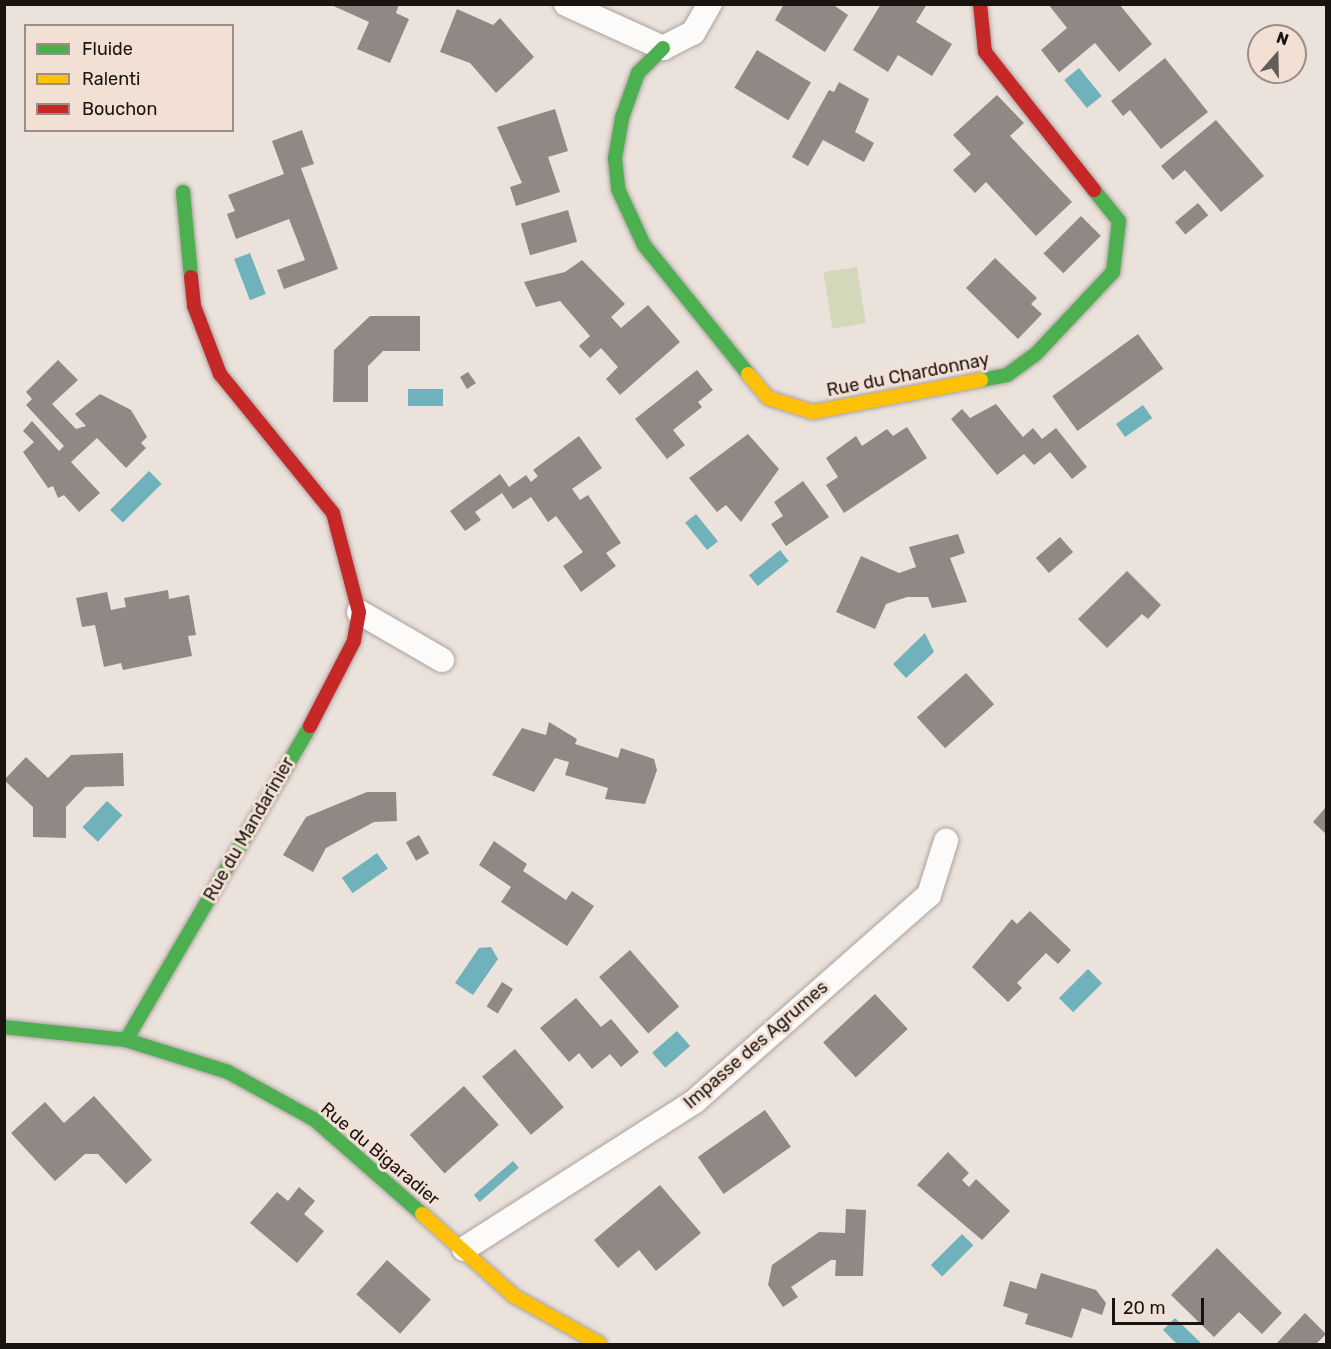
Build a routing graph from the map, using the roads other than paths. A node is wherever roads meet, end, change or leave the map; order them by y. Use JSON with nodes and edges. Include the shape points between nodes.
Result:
{"nodes":[{"id":1,"x":566,"y":4,"type":"edge"},
{"id":2,"x":710,"y":4,"type":"edge"},
{"id":3,"x":980,"y":4,"type":"edge"},
{"id":4,"x":663,"y":48,"type":"junction"},
{"id":5,"x":183,"y":192,"type":"dead end"},
{"id":6,"x":359,"y":612,"type":"junction"},
{"id":7,"x":442,"y":660,"type":"dead end"},
{"id":8,"x":946,"y":841,"type":"dead end"},
{"id":9,"x":4,"y":1027,"type":"edge"},
{"id":10,"x":126,"y":1040,"type":"junction"},
{"id":11,"x":464,"y":1249,"type":"junction"},
{"id":12,"x":600,"y":1344,"type":"edge"}],
"edges":[{"from":1,"to":4,"type":"street"},
{"from":2,"to":4,"type":"street","via":[[693,33]]},
{"from":3,"to":4,"type":"street","name":"Rue du Chardonnay","via":[[985,52],[1119,221],[1119,254],[1113,272],[1035,355],[1007,375],[813,412],[790,409],[768,398],[644,245],[630,219],[618,189],[615,158],[622,118],[638,73]]},
{"from":5,"to":6,"type":"street","name":"Rue du Mandarinier","via":[[194,306],[220,374],[333,513]]},
{"from":6,"to":7,"type":"street"},
{"from":6,"to":10,"type":"street","name":"Rue du Mandarinier","via":[[354,641],[331,690]]},
{"from":8,"to":11,"type":"street","name":"Impasse des Agrumes","via":[[928,895],[695,1101]]},
{"from":9,"to":10,"type":"street","name":"Rue du Bigaradier"},
{"from":10,"to":11,"type":"street","name":"Rue du Bigaradier","via":[[228,1072],[315,1120]]},
{"from":11,"to":12,"type":"street","name":"Rue du Bigaradier","via":[[514,1296]]}]}
